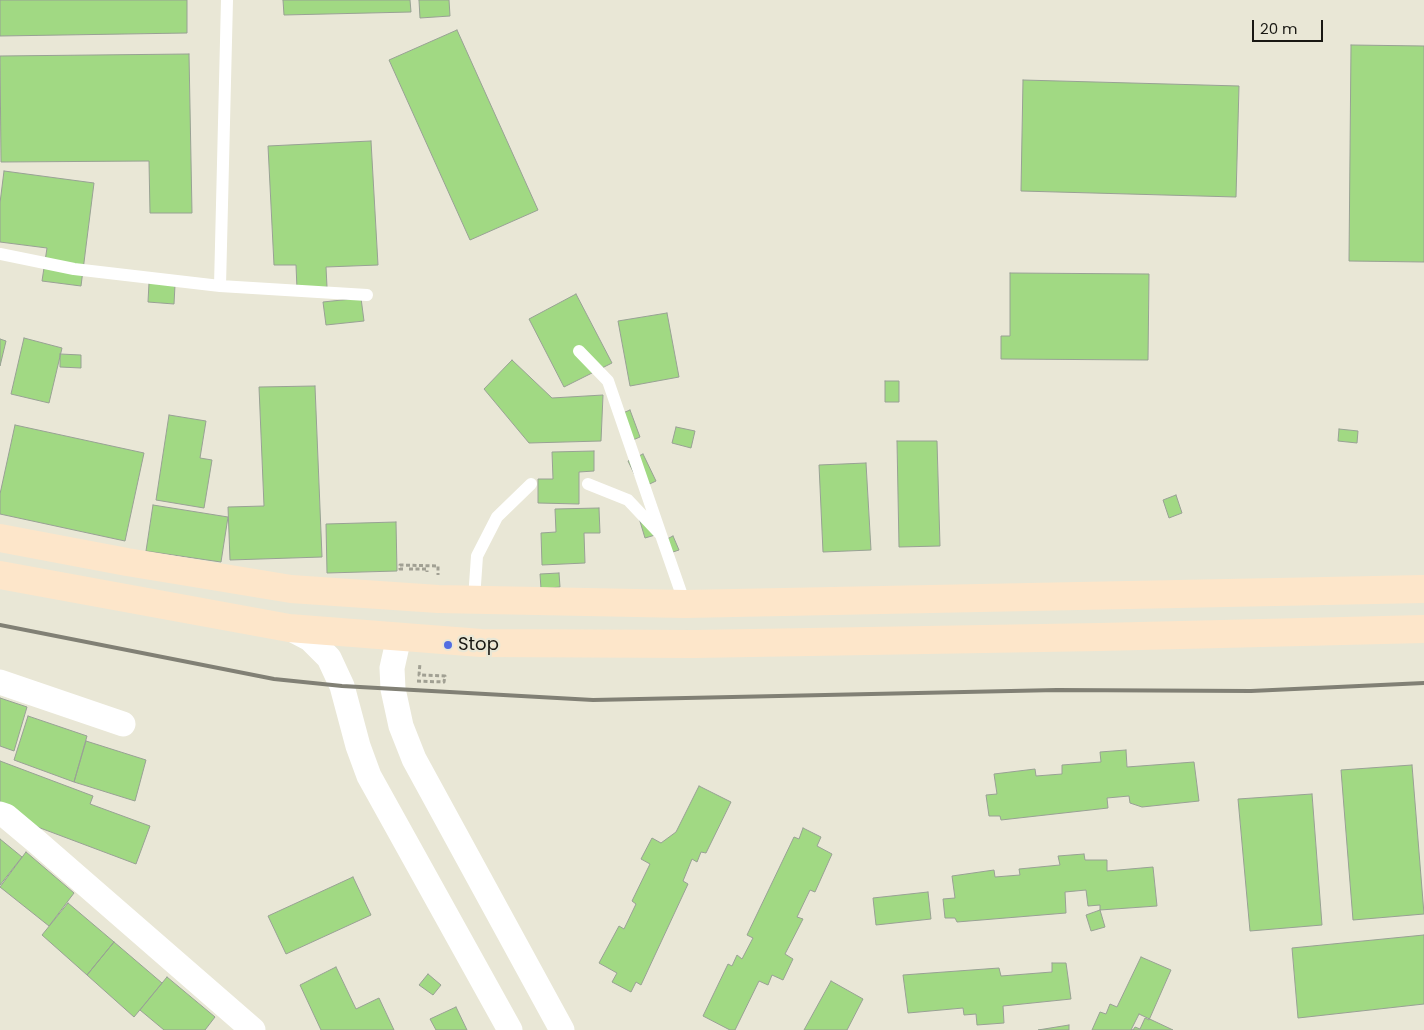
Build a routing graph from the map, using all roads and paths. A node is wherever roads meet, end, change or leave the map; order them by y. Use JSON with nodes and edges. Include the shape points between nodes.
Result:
{"nodes":[{"id":1,"x":227,"y":0,"type":"edge"},
{"id":2,"x":0,"y":254,"type":"edge"},
{"id":3,"x":220,"y":286,"type":"junction"},
{"id":4,"x":367,"y":295,"type":"dead end"},
{"id":5,"x":579,"y":351,"type":"dead end"},
{"id":6,"x":531,"y":484,"type":"dead end"},
{"id":7,"x":588,"y":484,"type":"dead end"},
{"id":8,"x":661,"y":535,"type":"junction"},
{"id":9,"x":0,"y":538,"type":"edge"},
{"id":10,"x":438,"y":566,"type":"dead end"},
{"id":11,"x":427,"y":569,"type":"dead end"},
{"id":12,"x":0,"y":575,"type":"edge"},
{"id":13,"x":1424,"y":589,"type":"edge"},
{"id":14,"x":474,"y":599,"type":"junction"},
{"id":15,"x":685,"y":604,"type":"junction"},
{"id":16,"x":289,"y":628,"type":"junction"},
{"id":17,"x":1424,"y":629,"type":"edge"},
{"id":18,"x":399,"y":637,"type":"junction"},
{"id":19,"x":419,"y":675,"type":"dead end"},
{"id":20,"x":413,"y":681,"type":"dead end"},
{"id":21,"x":0,"y":682,"type":"edge"},
{"id":22,"x":123,"y":724,"type":"dead end"},
{"id":23,"x":0,"y":814,"type":"edge"},
{"id":24,"x":253,"y":1030,"type":"edge"},
{"id":25,"x":510,"y":1030,"type":"edge"},
{"id":26,"x":562,"y":1030,"type":"edge"}],
"edges":[{"from":1,"to":3,"type":"lane"},
{"from":2,"to":3,"type":"lane","via":[[74,269]]},
{"from":3,"to":4,"type":"lane"},
{"from":5,"to":8,"type":"lane","via":[[608,381]]},
{"from":6,"to":14,"type":"lane","via":[[497,517],[477,556]]},
{"from":7,"to":8,"type":"lane","via":[[628,500]]},
{"from":8,"to":15,"type":"lane"},
{"from":9,"to":14,"type":"main road","via":[[291,589]]},
{"from":10,"to":11,"type":"path","via":[[400,565],[400,569]]},
{"from":12,"to":16,"type":"main road"},
{"from":13,"to":15,"type":"main road"},
{"from":14,"to":15,"type":"main road"},
{"from":16,"to":18,"type":"main road"},
{"from":16,"to":25,"type":"street","via":[[310,639],[328,658],[342,686],[369,776]]},
{"from":17,"to":18,"type":"main road","via":[[694,644],[481,643]]},
{"from":18,"to":26,"type":"street","via":[[392,668],[393,689],[401,726],[414,759]]},
{"from":19,"to":20,"type":"path","via":[[445,676],[444,682]]},
{"from":21,"to":22,"type":"street"},
{"from":23,"to":24,"type":"street","via":[[37,842]]}]}
